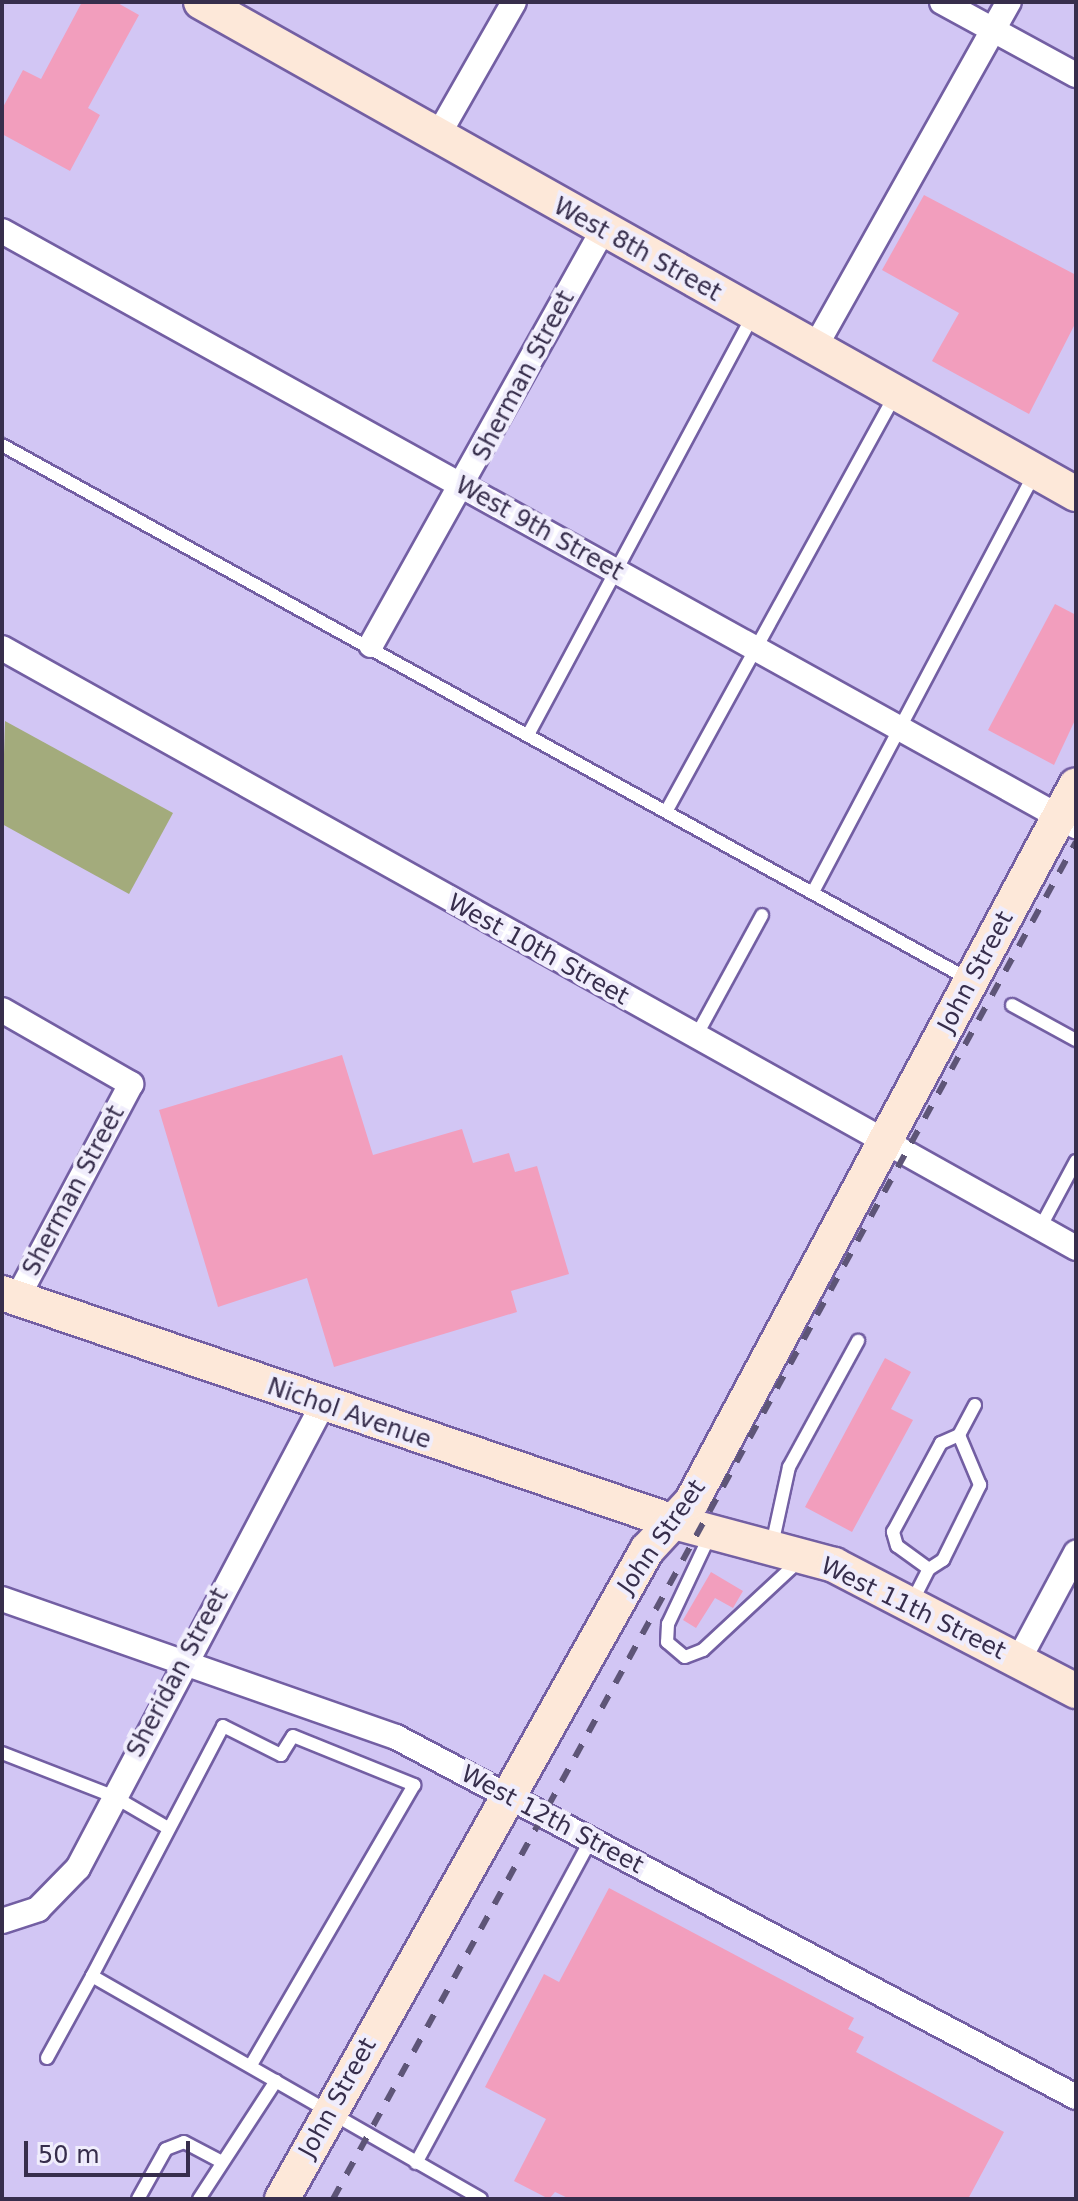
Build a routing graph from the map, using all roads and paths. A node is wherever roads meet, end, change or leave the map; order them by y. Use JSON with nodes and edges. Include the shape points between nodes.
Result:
{"nodes":[{"id":1,"x":201,"y":2,"type":"edge"},
{"id":2,"x":514,"y":2,"type":"edge"},
{"id":3,"x":942,"y":2,"type":"edge"},
{"id":4,"x":1009,"y":2,"type":"edge"},
{"id":5,"x":993,"y":30,"type":"junction"},
{"id":6,"x":1076,"y":75,"type":"edge"},
{"id":7,"x":437,"y":137,"type":"junction"},
{"id":8,"x":603,"y":230,"type":"junction"},
{"id":9,"x":2,"y":231,"type":"edge"},
{"id":10,"x":753,"y":315,"type":"junction"},
{"id":11,"x":814,"y":349,"type":"junction"},
{"id":12,"x":895,"y":396,"type":"junction"},
{"id":13,"x":2,"y":445,"type":"edge"},
{"id":14,"x":1035,"y":473,"type":"junction"},
{"id":15,"x":463,"y":488,"type":"junction"},
{"id":16,"x":1076,"y":494,"type":"edge"},
{"id":17,"x":619,"y":573,"type":"junction"},
{"id":18,"x":371,"y":645,"type":"junction"},
{"id":19,"x":2,"y":648,"type":"edge"},
{"id":20,"x":758,"y":650,"type":"junction"},
{"id":21,"x":901,"y":729,"type":"junction"},
{"id":22,"x":529,"y":733,"type":"junction"},
{"id":23,"x":1076,"y":785,"type":"edge"},
{"id":24,"x":667,"y":810,"type":"junction"},
{"id":25,"x":1068,"y":821,"type":"edge"},
{"id":26,"x":813,"y":892,"type":"junction"},
{"id":27,"x":762,"y":915,"type":"dead end"},
{"id":28,"x":971,"y":980,"type":"junction"},
{"id":29,"x":1012,"y":1005,"type":"dead end"},
{"id":30,"x":2,"y":1010,"type":"edge"},
{"id":31,"x":695,"y":1038,"type":"junction"},
{"id":32,"x":1076,"y":1040,"type":"edge"},
{"id":33,"x":884,"y":1142,"type":"junction"},
{"id":34,"x":1076,"y":1161,"type":"edge"},
{"id":35,"x":1040,"y":1228,"type":"junction"},
{"id":36,"x":1076,"y":1248,"type":"edge"},
{"id":37,"x":10,"y":1296,"type":"edge"},
{"id":38,"x":858,"y":1341,"type":"dead end"},
{"id":39,"x":975,"y":1405,"type":"dead end"},
{"id":40,"x":322,"y":1406,"type":"junction"},
{"id":41,"x":959,"y":1435,"type":"junction"},
{"id":42,"x":694,"y":1528,"type":"junction"},
{"id":43,"x":787,"y":1552,"type":"junction"},
{"id":44,"x":1076,"y":1553,"type":"edge"},
{"id":45,"x":929,"y":1569,"type":"junction"},
{"id":46,"x":2,"y":1599,"type":"edge"},
{"id":47,"x":910,"y":1605,"type":"junction"},
{"id":48,"x":1018,"y":1661,"type":"junction"},
{"id":49,"x":181,"y":1664,"type":"junction"},
{"id":50,"x":1076,"y":1691,"type":"edge"},
{"id":51,"x":2,"y":1753,"type":"edge"},
{"id":52,"x":505,"y":1795,"type":"junction"},
{"id":53,"x":113,"y":1796,"type":"junction"},
{"id":54,"x":168,"y":1828,"type":"junction"},
{"id":55,"x":591,"y":1840,"type":"junction"},
{"id":56,"x":8,"y":1920,"type":"edge"},
{"id":57,"x":92,"y":1976,"type":"junction"},
{"id":58,"x":47,"y":2058,"type":"dead end"},
{"id":59,"x":251,"y":2065,"type":"junction"},
{"id":60,"x":276,"y":2081,"type":"junction"},
{"id":61,"x":1076,"y":2097,"type":"edge"},
{"id":62,"x":329,"y":2115,"type":"junction"},
{"id":63,"x":220,"y":2161,"type":"junction"},
{"id":64,"x":416,"y":2163,"type":"junction"},
{"id":65,"x":138,"y":2199,"type":"edge"},
{"id":66,"x":199,"y":2199,"type":"edge"},
{"id":67,"x":282,"y":2199,"type":"edge"},
{"id":68,"x":481,"y":2199,"type":"edge"}],
"edges":[{"from":1,"to":7,"type":"street","name":"West 8th Street"},
{"from":2,"to":7,"type":"street"},
{"from":3,"to":5,"type":"street"},
{"from":4,"to":5,"type":"street"},
{"from":5,"to":6,"type":"street"},
{"from":5,"to":11,"type":"street"},
{"from":7,"to":8,"type":"street","name":"West 8th Street"},
{"from":8,"to":10,"type":"street","name":"West 8th Street"},
{"from":8,"to":15,"type":"street","name":"Sherman Street"},
{"from":9,"to":15,"type":"street","name":"West 9th Street"},
{"from":10,"to":11,"type":"street","name":"West 8th Street"},
{"from":10,"to":17,"type":"lane"},
{"from":11,"to":12,"type":"street","name":"West 8th Street"},
{"from":12,"to":14,"type":"street","name":"West 8th Street"},
{"from":12,"to":20,"type":"lane"},
{"from":13,"to":18,"type":"lane"},
{"from":14,"to":16,"type":"street","name":"West 8th Street"},
{"from":14,"to":21,"type":"lane"},
{"from":15,"to":17,"type":"street","name":"West 9th Street"},
{"from":15,"to":18,"type":"street","name":"Sherman Street"},
{"from":17,"to":20,"type":"street","name":"West 9th Street"},
{"from":17,"to":22,"type":"lane"},
{"from":18,"to":22,"type":"lane"},
{"from":19,"to":31,"type":"street","name":"West 10th Street"},
{"from":20,"to":21,"type":"street","name":"West 9th Street"},
{"from":20,"to":24,"type":"lane"},
{"from":21,"to":25,"type":"street","name":"West 9th Street"},
{"from":21,"to":26,"type":"lane"},
{"from":22,"to":24,"type":"lane"},
{"from":23,"to":25,"type":"street","name":"John Street"},
{"from":24,"to":26,"type":"lane"},
{"from":25,"to":28,"type":"street","name":"John Street"},
{"from":26,"to":28,"type":"lane"},
{"from":27,"to":31,"type":"lane"},
{"from":28,"to":33,"type":"street","name":"John Street"},
{"from":29,"to":32,"type":"lane"},
{"from":30,"to":37,"type":"street","name":"Sherman Street","via":[[131,1084]]},
{"from":31,"to":33,"type":"street","name":"West 10th Street"},
{"from":33,"to":35,"type":"street","name":"West 10th Street"},
{"from":33,"to":42,"type":"street","name":"John Street","via":[[692,1501]]},
{"from":34,"to":35,"type":"lane"},
{"from":35,"to":36,"type":"street","name":"West 10th Street"},
{"from":37,"to":40,"type":"street","name":"Nichol Avenue"},
{"from":38,"to":43,"type":"lane","via":[[789,1467]]},
{"from":39,"to":41,"type":"lane"},
{"from":40,"to":42,"type":"street","name":"Nichol Avenue"},
{"from":40,"to":49,"type":"street","name":"Sheridan Street"},
{"from":41,"to":45,"type":"lane","via":[[980,1485],[943,1560]]},
{"from":41,"to":45,"type":"lane","via":[[941,1443],[893,1532],[897,1546]]},
{"from":42,"to":43,"type":"street","name":"West 11th Street"},
{"from":42,"to":43,"type":"lane","via":[[668,1624],[667,1642],[685,1657],[703,1650]]},
{"from":42,"to":52,"type":"street","name":"John Street","via":[[647,1550]]},
{"from":43,"to":47,"type":"street","name":"West 11th Street","via":[[834,1565]]},
{"from":44,"to":48,"type":"street"},
{"from":45,"to":47,"type":"lane"},
{"from":46,"to":49,"type":"street","name":"West 12th Street"},
{"from":47,"to":48,"type":"street","name":"West 11th Street"},
{"from":48,"to":50,"type":"street","name":"West 11th Street"},
{"from":49,"to":52,"type":"street","name":"West 12th Street","via":[[396,1737]]},
{"from":49,"to":53,"type":"street","name":"Sheridan Street"},
{"from":51,"to":53,"type":"lane"},
{"from":52,"to":55,"type":"street","name":"West 12th Street"},
{"from":52,"to":62,"type":"street","name":"John Street"},
{"from":53,"to":54,"type":"lane"},
{"from":53,"to":56,"type":"street","name":"Sheridan Street","via":[[72,1876],[38,1909]]},
{"from":54,"to":57,"type":"lane"},
{"from":54,"to":59,"type":"lane","via":[[223,1726],[281,1755],[293,1736],[414,1785]]},
{"from":55,"to":61,"type":"street","name":"West 12th Street"},
{"from":55,"to":64,"type":"lane"},
{"from":57,"to":58,"type":"lane"},
{"from":57,"to":59,"type":"lane"},
{"from":59,"to":60,"type":"lane"},
{"from":60,"to":62,"type":"lane"},
{"from":60,"to":63,"type":"lane","via":[[251,2128]]},
{"from":62,"to":64,"type":"lane"},
{"from":62,"to":67,"type":"street","name":"John Street"},
{"from":63,"to":65,"type":"lane","via":[[184,2142],[166,2149]]},
{"from":63,"to":66,"type":"lane"},
{"from":64,"to":68,"type":"lane"}]}
